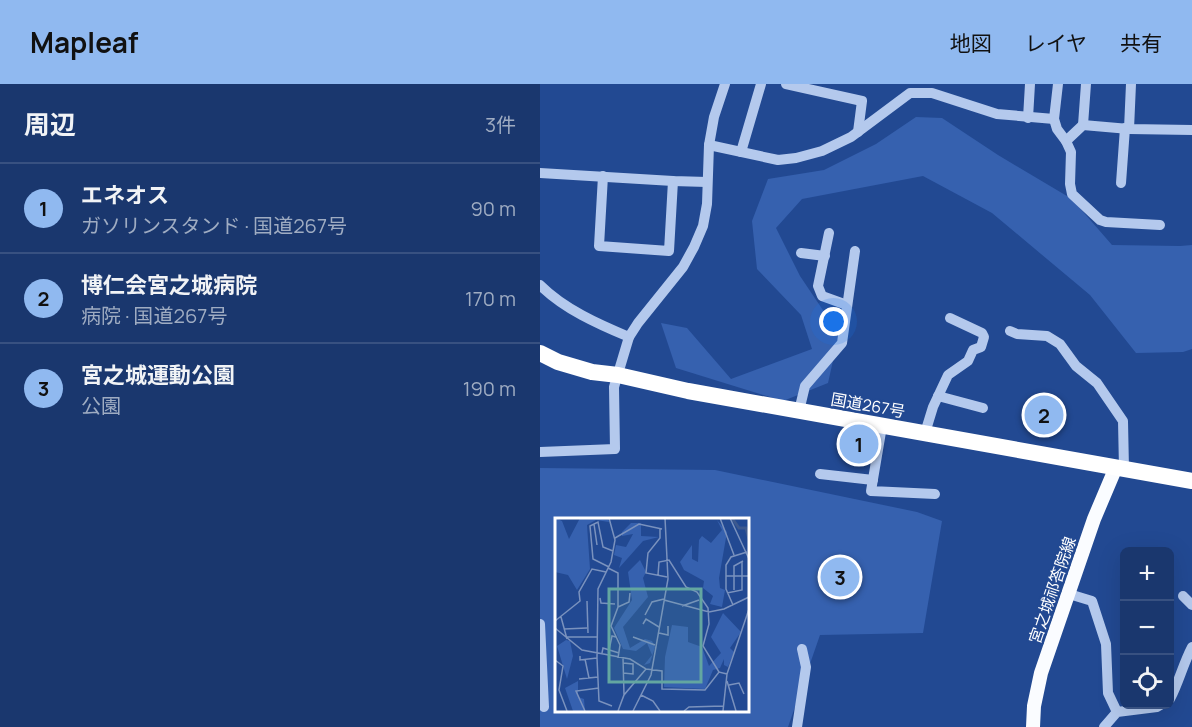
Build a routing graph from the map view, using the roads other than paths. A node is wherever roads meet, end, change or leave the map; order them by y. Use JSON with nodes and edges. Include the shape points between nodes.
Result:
{"nodes":[{"id":1,"x":725,"y":84,"type":"edge"},
{"id":2,"x":761,"y":84,"type":"edge"},
{"id":3,"x":786,"y":84,"type":"edge"},
{"id":4,"x":1030,"y":84,"type":"edge"},
{"id":5,"x":1058,"y":84,"type":"edge"},
{"id":6,"x":1086,"y":84,"type":"edge"},
{"id":7,"x":1131,"y":84,"type":"edge"},
{"id":8,"x":923,"y":88,"type":"edge"},
{"id":9,"x":1028,"y":118,"type":"junction"},
{"id":10,"x":1054,"y":119,"type":"junction"},
{"id":11,"x":1083,"y":125,"type":"junction"},
{"id":12,"x":1127,"y":129,"type":"junction"},
{"id":13,"x":1192,"y":130,"type":"edge"},
{"id":14,"x":858,"y":132,"type":"junction"},
{"id":15,"x":1066,"y":141,"type":"junction"},
{"id":16,"x":709,"y":145,"type":"junction"},
{"id":17,"x":741,"y":152,"type":"junction"},
{"id":18,"x":540,"y":173,"type":"edge"},
{"id":19,"x":603,"y":176,"type":"junction"},
{"id":20,"x":673,"y":181,"type":"junction"},
{"id":21,"x":707,"y":182,"type":"junction"},
{"id":22,"x":1121,"y":183,"type":"dead end"},
{"id":23,"x":1160,"y":225,"type":"dead end"},
{"id":24,"x":829,"y":233,"type":"dead end"},
{"id":25,"x":855,"y":251,"type":"dead end"},
{"id":26,"x":801,"y":253,"type":"dead end"},
{"id":27,"x":825,"y":256,"type":"junction"},
{"id":28,"x":540,"y":285,"type":"edge"},
{"id":29,"x":847,"y":306,"type":"junction"},
{"id":30,"x":950,"y":318,"type":"dead end"},
{"id":31,"x":1010,"y":331,"type":"dead end"},
{"id":32,"x":629,"y":337,"type":"junction"},
{"id":33,"x":540,"y":353,"type":"edge"},
{"id":34,"x":618,"y":375,"type":"junction"},
{"id":35,"x":938,"y":396,"type":"junction"},
{"id":36,"x":983,"y":408,"type":"dead end"},
{"id":37,"x":798,"y":411,"type":"junction"},
{"id":38,"x":882,"y":426,"type":"junction"},
{"id":39,"x":925,"y":433,"type":"junction"},
{"id":40,"x":540,"y":452,"type":"edge"},
{"id":41,"x":1120,"y":468,"type":"junction"},
{"id":42,"x":820,"y":474,"type":"dead end"},
{"id":43,"x":873,"y":480,"type":"junction"},
{"id":44,"x":1192,"y":481,"type":"edge"},
{"id":45,"x":936,"y":494,"type":"dead end"},
{"id":46,"x":1069,"y":594,"type":"junction"},
{"id":47,"x":1183,"y":596,"type":"dead end"},
{"id":48,"x":1192,"y":605,"type":"edge"},
{"id":49,"x":542,"y":624,"type":"edge"},
{"id":50,"x":1192,"y":647,"type":"edge"},
{"id":51,"x":802,"y":649,"type":"dead end"},
{"id":52,"x":1174,"y":690,"type":"edge"},
{"id":53,"x":544,"y":707,"type":"dead end"},
{"id":54,"x":1141,"y":709,"type":"edge"},
{"id":55,"x":1117,"y":712,"type":"junction"},
{"id":56,"x":797,"y":727,"type":"edge"},
{"id":57,"x":1033,"y":727,"type":"edge"},
{"id":58,"x":1104,"y":727,"type":"edge"}],
"edges":[{"from":1,"to":16,"type":"street"},
{"from":2,"to":17,"type":"street"},
{"from":3,"to":14,"type":"street","via":[[862,101]]},
{"from":4,"to":9,"type":"street"},
{"from":5,"to":10,"type":"street"},
{"from":6,"to":11,"type":"street"},
{"from":7,"to":12,"type":"street"},
{"from":8,"to":9,"type":"street","via":[[997,114]]},
{"from":8,"to":14,"type":"street","via":[[910,93]]},
{"from":9,"to":10,"type":"street"},
{"from":10,"to":15,"type":"street"},
{"from":11,"to":12,"type":"street"},
{"from":11,"to":15,"type":"street"},
{"from":12,"to":13,"type":"street"},
{"from":12,"to":22,"type":"street"},
{"from":14,"to":17,"type":"street","via":[[822,151],[796,159],[778,160]]},
{"from":15,"to":23,"type":"street","via":[[1071,152],[1072,194],[1100,220]]},
{"from":16,"to":17,"type":"street"},
{"from":16,"to":21,"type":"street"},
{"from":18,"to":19,"type":"street"},
{"from":19,"to":20,"type":"street"},
{"from":19,"to":20,"type":"street","via":[[599,246],[669,251]]},
{"from":20,"to":21,"type":"street"},
{"from":21,"to":32,"type":"street","via":[[707,204],[694,247]]},
{"from":24,"to":27,"type":"street"},
{"from":25,"to":29,"type":"street"},
{"from":26,"to":27,"type":"street"},
{"from":27,"to":29,"type":"street","via":[[819,286],[822,296]]},
{"from":28,"to":32,"type":"street","via":[[573,310]]},
{"from":29,"to":37,"type":"street","via":[[842,342],[805,386]]},
{"from":30,"to":35,"type":"street","via":[[982,333],[986,348],[974,350],[968,361],[948,375]]},
{"from":31,"to":41,"type":"street","via":[[1047,336],[1060,344],[1076,366],[1097,383],[1123,422]]},
{"from":32,"to":34,"type":"street"},
{"from":33,"to":34,"type":"highway","name":"国道267号","via":[[591,372]]},
{"from":34,"to":37,"type":"highway","name":"国道267号"},
{"from":34,"to":40,"type":"street","via":[[614,387],[615,449]]},
{"from":35,"to":36,"type":"street"},
{"from":35,"to":39,"type":"street"},
{"from":37,"to":38,"type":"highway","name":"国道267号"},
{"from":38,"to":39,"type":"highway","name":"国道267号"},
{"from":38,"to":43,"type":"street"},
{"from":39,"to":41,"type":"highway","name":"国道267号"},
{"from":41,"to":44,"type":"highway","name":"国道267号"},
{"from":41,"to":46,"type":"main road","name":"宮之城祁答院線","via":[[1094,519]]},
{"from":42,"to":43,"type":"street"},
{"from":43,"to":45,"type":"street","via":[[871,491]]},
{"from":46,"to":55,"type":"street","via":[[1092,601],[1106,644],[1108,693]]},
{"from":46,"to":57,"type":"main road","name":"宮之城祁答院線","via":[[1041,673]]},
{"from":47,"to":48,"type":"street"},
{"from":49,"to":53,"type":"street"},
{"from":50,"to":52,"type":"street"},
{"from":51,"to":56,"type":"street","via":[[806,667]]},
{"from":54,"to":55,"type":"street"},
{"from":55,"to":58,"type":"street"}]}
